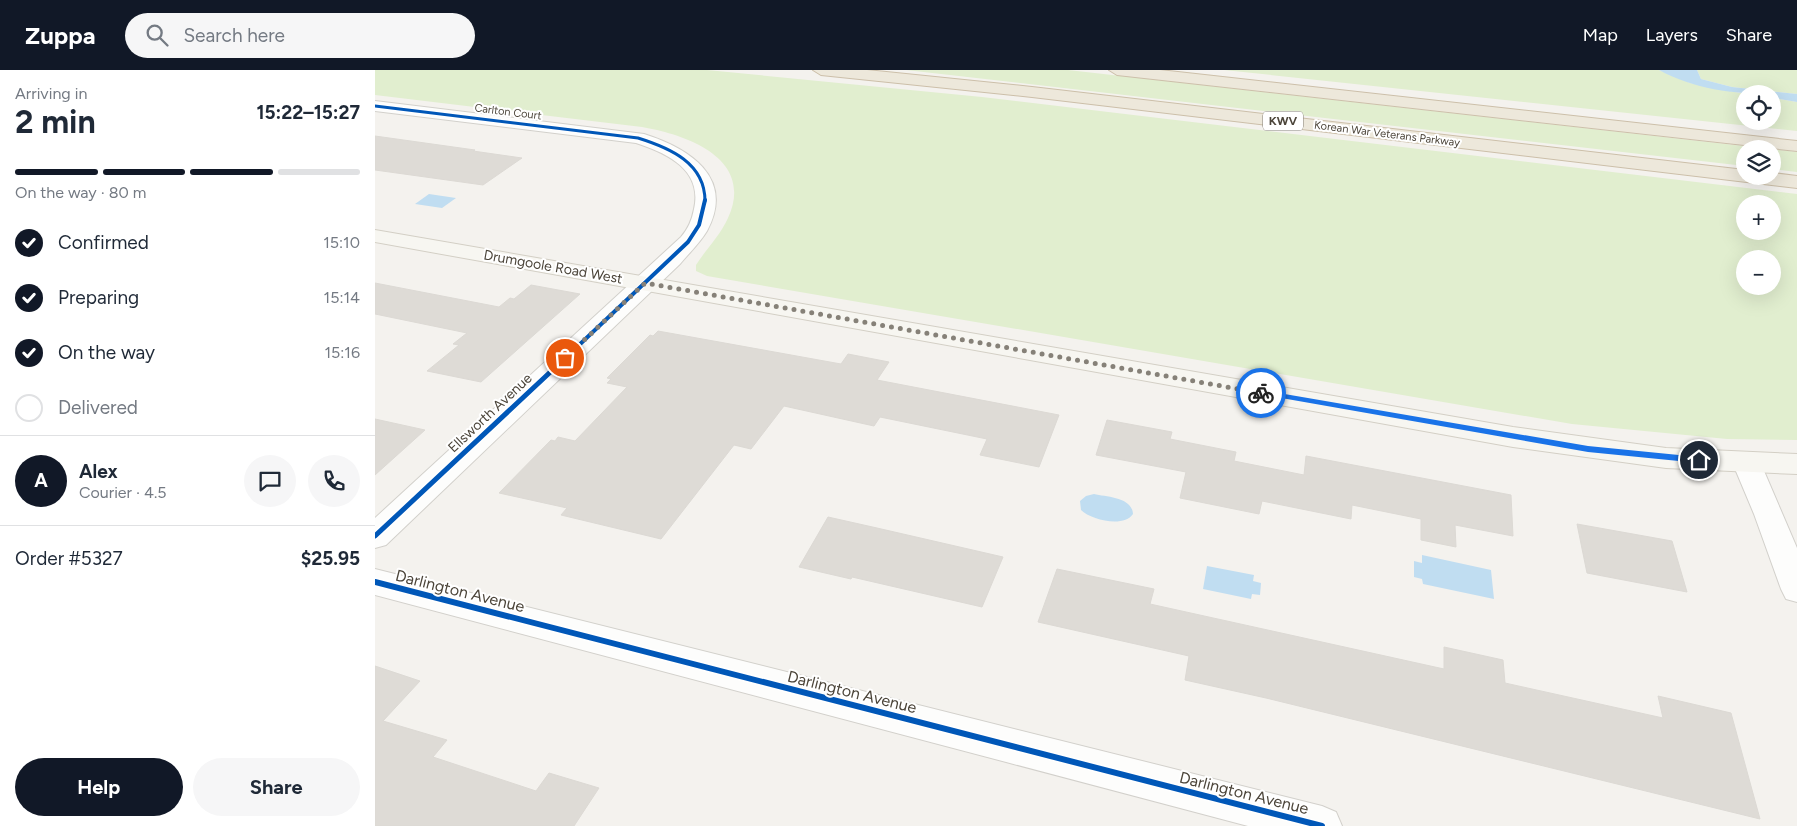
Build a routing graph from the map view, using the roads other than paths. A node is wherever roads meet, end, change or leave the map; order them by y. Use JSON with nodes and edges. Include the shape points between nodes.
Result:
{"nodes":[{"id":1,"x":821,"y":70,"type":"edge"},
{"id":2,"x":1117,"y":70,"type":"edge"},
{"id":3,"x":375,"y":106,"type":"edge"},
{"id":4,"x":638,"y":138,"type":"joint"},
{"id":5,"x":1797,"y":146,"type":"edge"},
{"id":6,"x":1736,"y":175,"type":"edge"},
{"id":7,"x":1781,"y":180,"type":"edge"},
{"id":8,"x":1797,"y":182,"type":"edge"},
{"id":9,"x":375,"y":236,"type":"edge"},
{"id":10,"x":645,"y":283,"type":"junction"},
{"id":11,"x":1747,"y":464,"type":"junction"},
{"id":12,"x":1797,"y":464,"type":"edge"},
{"id":13,"x":1797,"y":474,"type":"edge"},
{"id":14,"x":375,"y":536,"type":"edge"},
{"id":15,"x":375,"y":582,"type":"edge"},
{"id":16,"x":1797,"y":589,"type":"edge"},
{"id":17,"x":1322,"y":826,"type":"edge"}],
"edges":[{"from":1,"to":6,"type":"highway","name":"Korean War Veterans Parkway","number":"KWV"},
{"from":2,"to":5,"type":"highway"},
{"from":3,"to":4,"type":"street","name":"Carlton Court"},
{"from":4,"to":10,"type":"street","name":"Ellsworth Avenue","via":[[662,146],[691,164],[703,180],[706,196],[703,217],[693,236]]},
{"from":7,"to":8,"type":"highway","name":"Korean War Veterans Parkway","number":"KWV"},
{"from":9,"to":10,"type":"main road","name":"Drumgoole Road West"},
{"from":10,"to":11,"type":"main road","name":"Drumgoole Road West","via":[[1513,437],[1666,458]]},
{"from":10,"to":14,"type":"street","name":"Ellsworth Avenue"},
{"from":11,"to":12,"type":"main road","name":"Drumgoole Road West"},
{"from":11,"to":13,"type":"street"},
{"from":11,"to":16,"type":"street"},
{"from":15,"to":17,"type":"street","name":"Darlington Avenue"}]}
